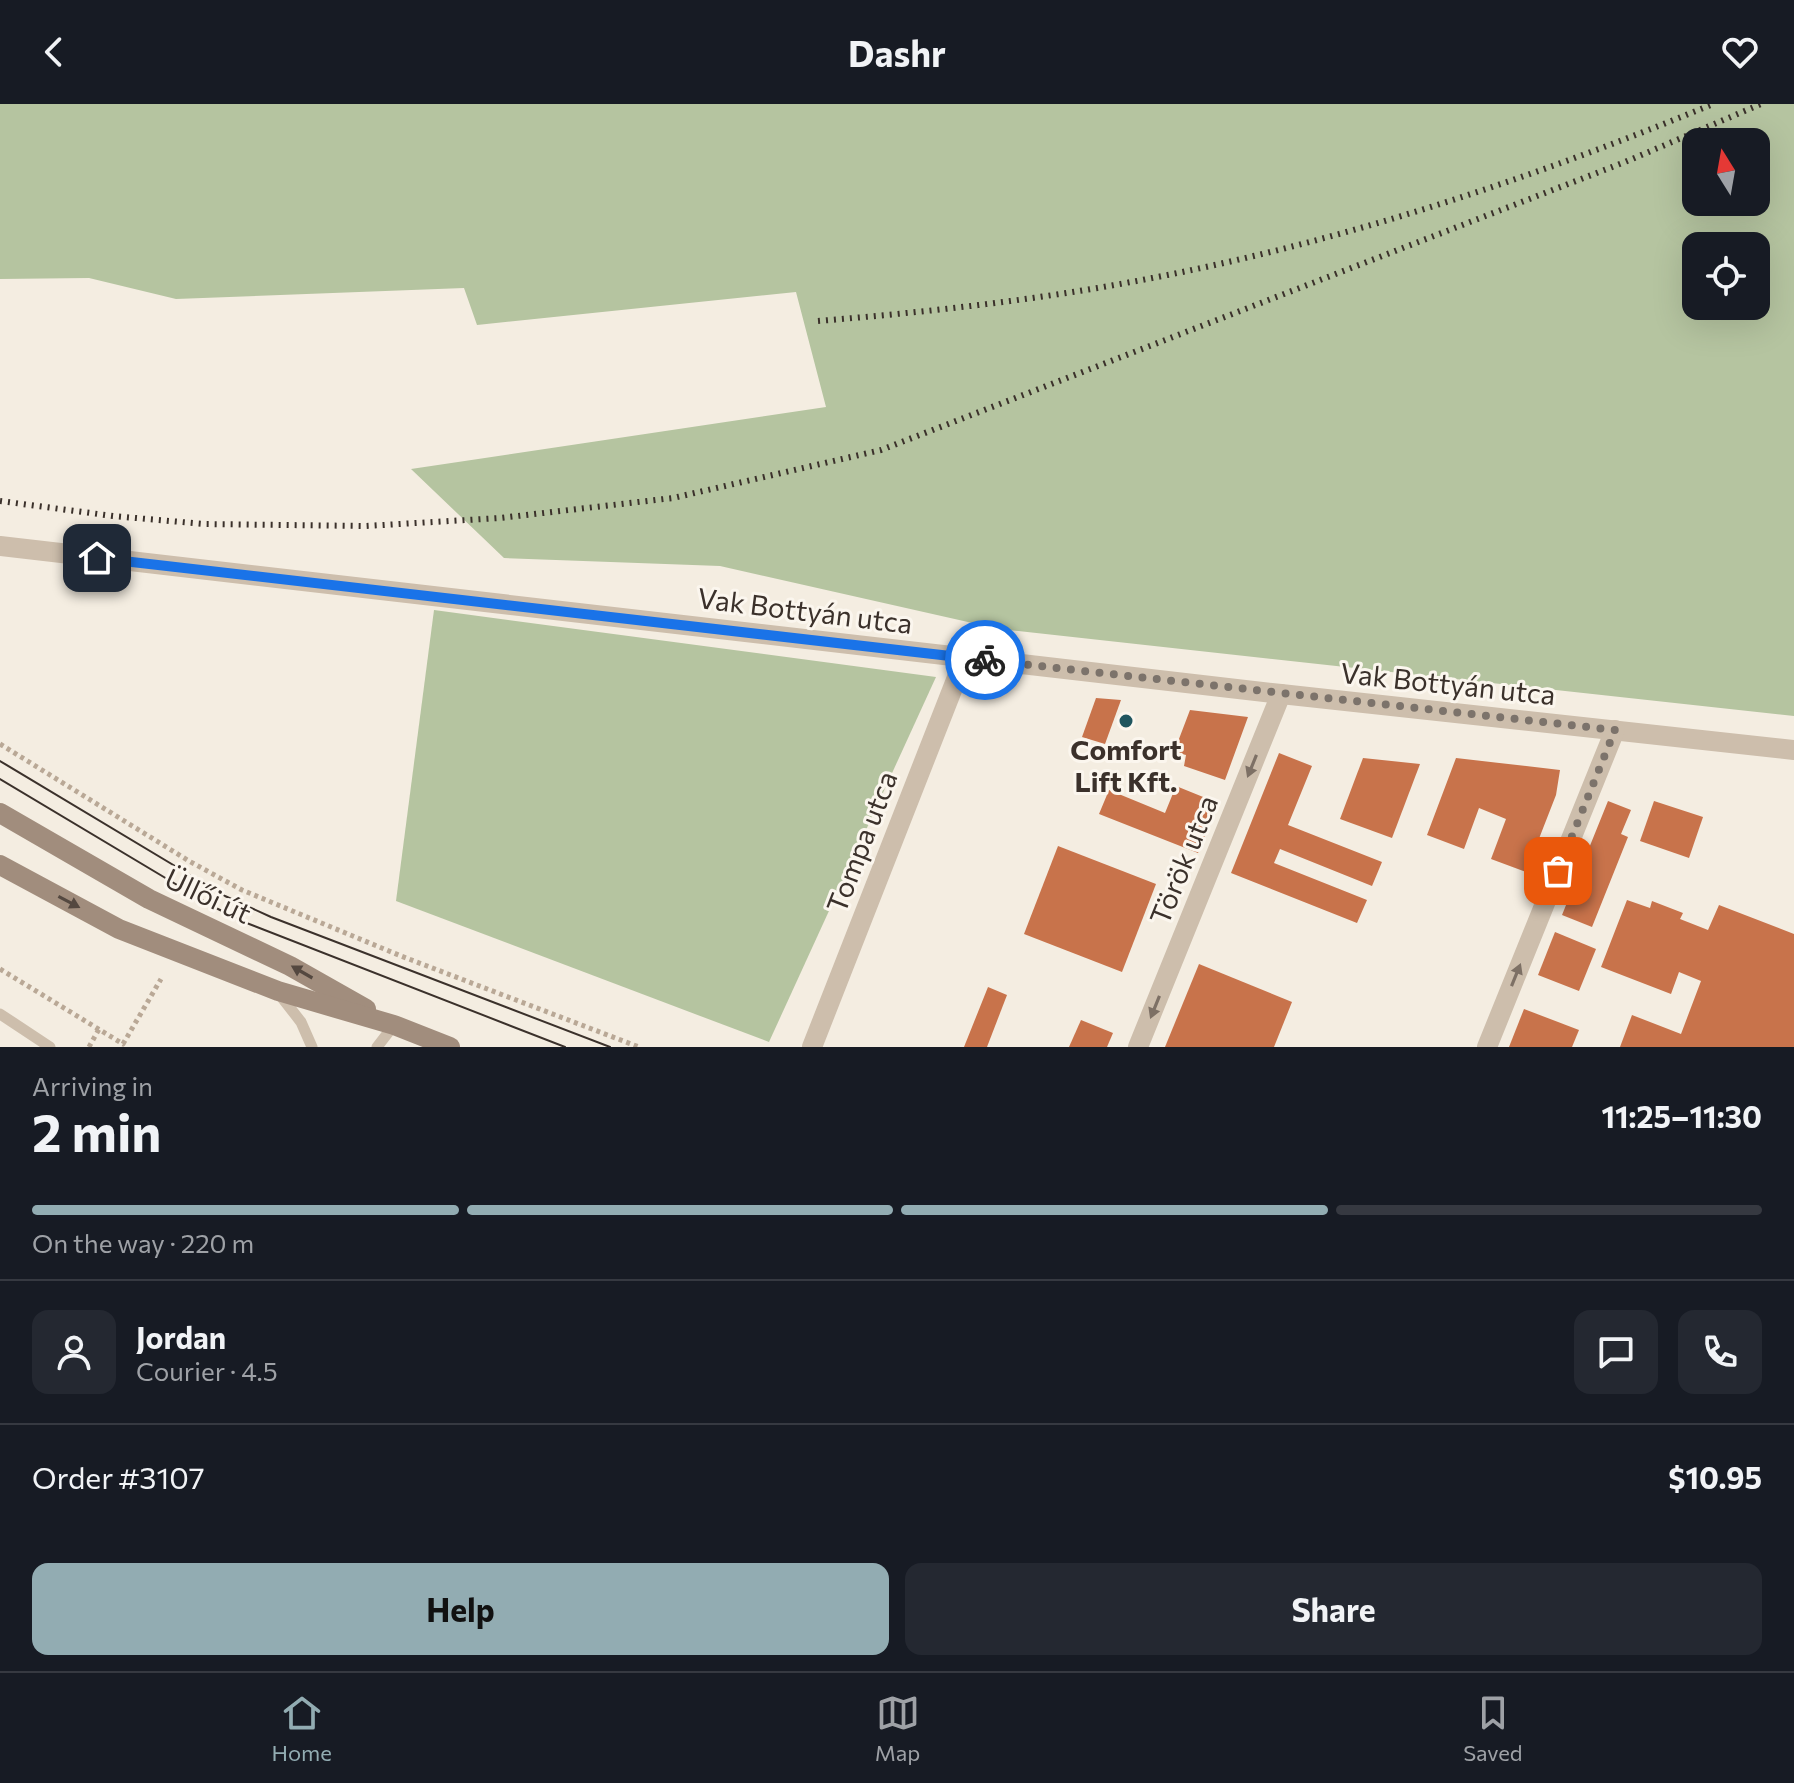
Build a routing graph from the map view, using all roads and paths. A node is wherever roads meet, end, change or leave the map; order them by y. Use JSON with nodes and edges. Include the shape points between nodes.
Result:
{"nodes":[{"id":1,"x":0,"y":546,"type":"edge"},
{"id":2,"x":965,"y":657,"type":"junction"},
{"id":3,"x":1281,"y":694,"type":"junction"},
{"id":4,"x":1615,"y":730,"type":"junction"},
{"id":5,"x":0,"y":744,"type":"edge"},
{"id":6,"x":1794,"y":750,"type":"edge"},
{"id":7,"x":0,"y":813,"type":"edge"},
{"id":8,"x":0,"y":865,"type":"edge"},
{"id":9,"x":0,"y":969,"type":"edge"},
{"id":10,"x":161,"y":979,"type":"dead end"},
{"id":11,"x":278,"y":991,"type":"junction"},
{"id":12,"x":0,"y":1014,"type":"edge"},
{"id":13,"x":394,"y":1025,"type":"junction"},
{"id":14,"x":99,"y":1029,"type":"junction"},
{"id":15,"x":50,"y":1047,"type":"edge"},
{"id":16,"x":89,"y":1047,"type":"edge"},
{"id":17,"x":312,"y":1047,"type":"edge"},
{"id":18,"x":377,"y":1047,"type":"edge"},
{"id":19,"x":450,"y":1047,"type":"edge"},
{"id":20,"x":639,"y":1047,"type":"edge"},
{"id":21,"x":812,"y":1047,"type":"edge"},
{"id":22,"x":1138,"y":1047,"type":"edge"},
{"id":23,"x":1487,"y":1047,"type":"edge"}],
"edges":[{"from":1,"to":2,"type":"street","name":"Vak Bottyán utca"},
{"from":2,"to":3,"type":"street","name":"Vak Bottyán utca"},
{"from":2,"to":21,"type":"street","name":"Tompa utca"},
{"from":3,"to":4,"type":"street","name":"Vak Bottyán utca"},
{"from":3,"to":22,"type":"street","name":"Török utca","one_way":true},
{"from":4,"to":6,"type":"street","name":"Vak Bottyán utca"},
{"from":23,"to":4,"type":"street","one_way":true},
{"from":5,"to":20,"type":"path","via":[[242,890]]},
{"from":13,"to":7,"type":"main road","name":"Üllői út","one_way":true,"via":[[290,966],[149,899]]},
{"from":8,"to":11,"type":"main road","name":"Üllői út","one_way":true,"via":[[119,929]]},
{"from":9,"to":14,"type":"path"},
{"from":10,"to":14,"type":"path","via":[[123,1044]]},
{"from":11,"to":13,"type":"main road","name":"Üllői út"},
{"from":11,"to":17,"type":"lane"},
{"from":12,"to":15,"type":"lane"},
{"from":13,"to":18,"type":"lane"},
{"from":13,"to":19,"type":"main road","name":"Üllői út"},
{"from":14,"to":16,"type":"path"}]}
